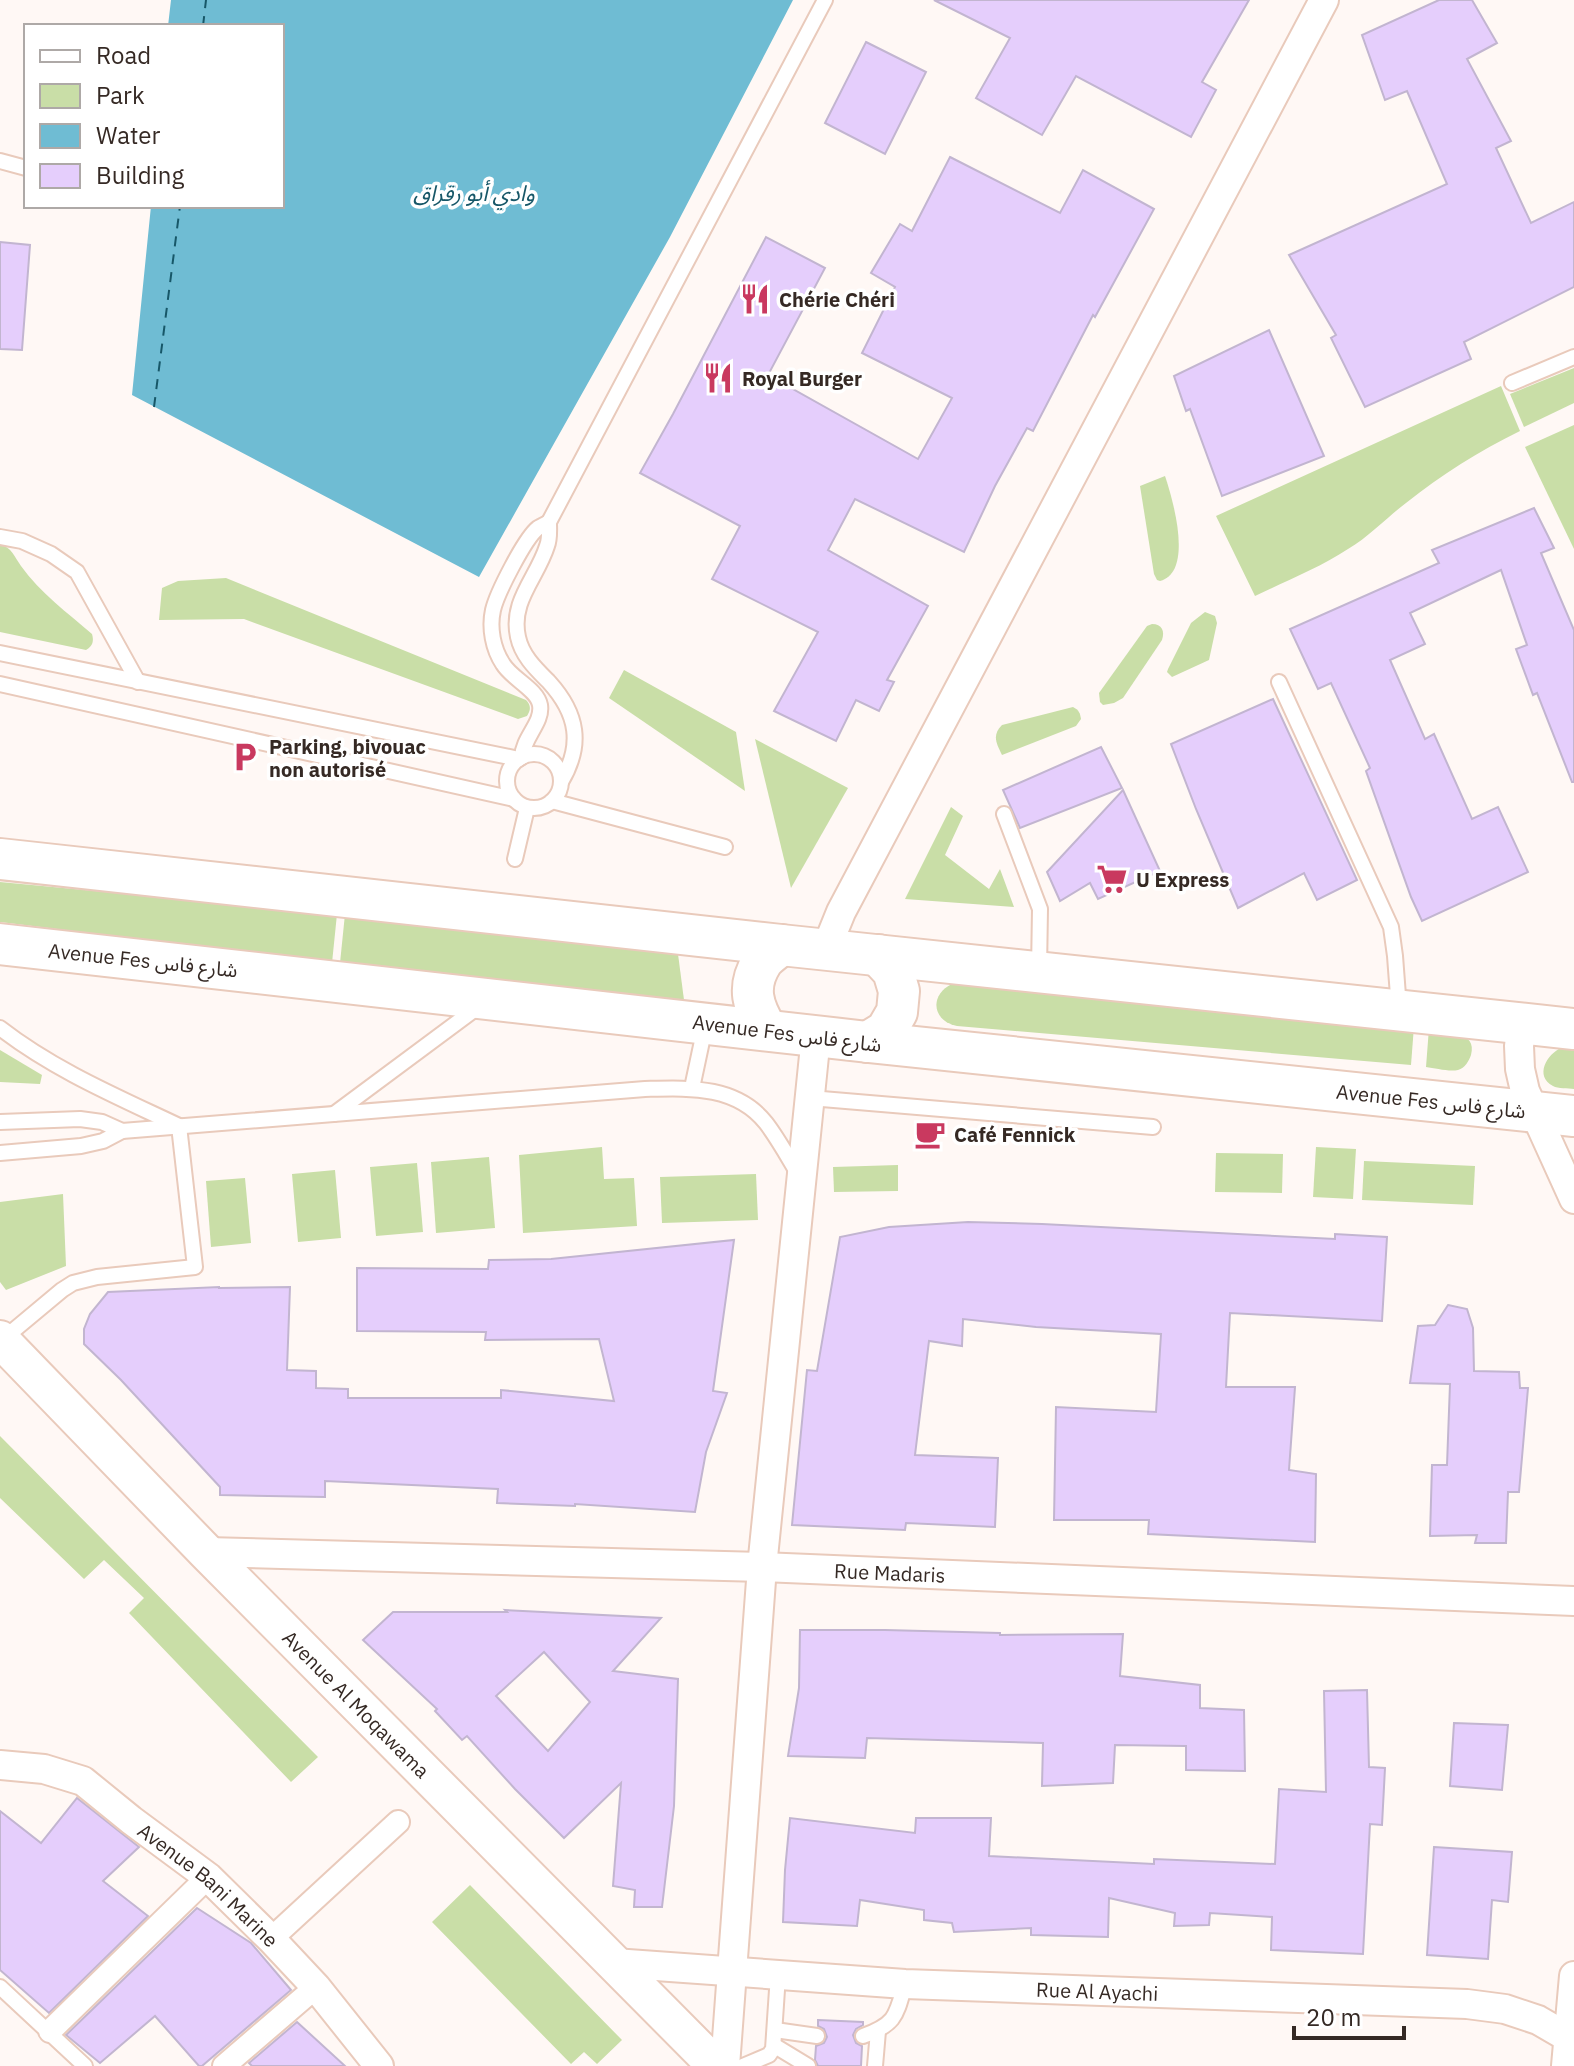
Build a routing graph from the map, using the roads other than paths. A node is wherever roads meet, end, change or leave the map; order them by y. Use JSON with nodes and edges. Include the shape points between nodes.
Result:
{"nodes":[{"id":1,"x":825,"y":0,"type":"edge"},
{"id":2,"x":1324,"y":0,"type":"edge"},
{"id":3,"x":0,"y":161,"type":"edge"},
{"id":4,"x":24,"y":167,"type":"edge"},
{"id":5,"x":1574,"y":357,"type":"edge"},
{"id":6,"x":1512,"y":383,"type":"dead end"},
{"id":7,"x":549,"y":522,"type":"junction"},
{"id":8,"x":0,"y":537,"type":"edge"},
{"id":9,"x":0,"y":653,"type":"edge"},
{"id":10,"x":138,"y":682,"type":"junction"},
{"id":11,"x":1279,"y":682,"type":"dead end"},
{"id":12,"x":0,"y":684,"type":"edge"},
{"id":13,"x":520,"y":758,"type":"junction"},
{"id":14,"x":561,"y":782,"type":"junction"},
{"id":15,"x":552,"y":801,"type":"junction"},
{"id":16,"x":520,"y":804,"type":"junction"},
{"id":17,"x":1004,"y":814,"type":"dead end"},
{"id":18,"x":725,"y":847,"type":"dead end"},
{"id":19,"x":0,"y":859,"type":"edge"},
{"id":20,"x":515,"y":859,"type":"dead end"},
{"id":21,"x":0,"y":944,"type":"edge"},
{"id":22,"x":781,"y":945,"type":"junction"},
{"id":23,"x":826,"y":949,"type":"junction"},
{"id":24,"x":878,"y":955,"type":"junction"},
{"id":25,"x":1039,"y":971,"type":"junction"},
{"id":26,"x":489,"y":999,"type":"junction"},
{"id":27,"x":1399,"y":1010,"type":"junction"},
{"id":28,"x":705,"y":1023,"type":"junction"},
{"id":29,"x":1522,"y":1023,"type":"junction"},
{"id":30,"x":0,"y":1028,"type":"edge"},
{"id":31,"x":1574,"y":1029,"type":"edge"},
{"id":32,"x":767,"y":1030,"type":"junction"},
{"id":33,"x":816,"y":1036,"type":"junction"},
{"id":34,"x":868,"y":1042,"type":"junction"},
{"id":35,"x":692,"y":1088,"type":"junction"},
{"id":36,"x":810,"y":1098,"type":"junction"},
{"id":37,"x":334,"y":1114,"type":"junction"},
{"id":38,"x":1555,"y":1114,"type":"edge"},
{"id":39,"x":0,"y":1122,"type":"edge"},
{"id":40,"x":179,"y":1126,"type":"junction"},
{"id":41,"x":1153,"y":1127,"type":"dead end"},
{"id":42,"x":122,"y":1131,"type":"junction"},
{"id":43,"x":0,"y":1153,"type":"edge"},
{"id":44,"x":802,"y":1180,"type":"junction"},
{"id":45,"x":1574,"y":1199,"type":"edge"},
{"id":46,"x":1,"y":1340,"type":"edge"},
{"id":47,"x":206,"y":1552,"type":"junction"},
{"id":48,"x":762,"y":1567,"type":"junction"},
{"id":49,"x":1574,"y":1601,"type":"edge"},
{"id":50,"x":0,"y":1765,"type":"edge"},
{"id":51,"x":398,"y":1822,"type":"dead end"},
{"id":52,"x":208,"y":1877,"type":"junction"},
{"id":53,"x":271,"y":1939,"type":"junction"},
{"id":54,"x":614,"y":1963,"type":"junction"},
{"id":55,"x":730,"y":1972,"type":"junction"},
{"id":56,"x":778,"y":1975,"type":"junction"},
{"id":57,"x":1574,"y":1976,"type":"edge"},
{"id":58,"x":905,"y":1984,"type":"junction"},
{"id":59,"x":0,"y":1987,"type":"edge"},
{"id":60,"x":316,"y":1987,"type":"junction"},
{"id":61,"x":775,"y":2030,"type":"junction"},
{"id":62,"x":50,"y":2031,"type":"junction"},
{"id":63,"x":878,"y":2031,"type":"junction"},
{"id":64,"x":817,"y":2036,"type":"dead end"},
{"id":65,"x":863,"y":2036,"type":"dead end"},
{"id":66,"x":775,"y":2046,"type":"junction"},
{"id":67,"x":1570,"y":2048,"type":"edge"},
{"id":68,"x":85,"y":2066,"type":"edge"},
{"id":69,"x":224,"y":2066,"type":"edge"},
{"id":70,"x":379,"y":2066,"type":"edge"},
{"id":71,"x":716,"y":2066,"type":"edge"},
{"id":72,"x":725,"y":2066,"type":"edge"},
{"id":73,"x":743,"y":2066,"type":"edge"},
{"id":74,"x":808,"y":2066,"type":"edge"},
{"id":75,"x":875,"y":2066,"type":"edge"}],
"edges":[{"from":1,"to":7,"type":"lane"},
{"from":2,"to":23,"type":"street","via":[[847,899]]},
{"from":3,"to":4,"type":"lane"},
{"from":5,"to":6,"type":"lane"},
{"from":7,"to":13,"type":"lane","via":[[525,544],[493,609],[494,646],[502,663],[539,702],[539,717]]},
{"from":7,"to":14,"type":"lane","via":[[548,545],[521,597],[516,622],[526,658],[564,701],[571,717],[574,751]]},
{"from":8,"to":10,"type":"lane","via":[[51,554],[77,572]]},
{"from":9,"to":10,"type":"lane"},
{"from":10,"to":13,"type":"lane"},
{"from":11,"to":27,"type":"lane","via":[[1391,927]]},
{"from":12,"to":16,"type":"lane"},
{"from":13,"to":14,"type":"lane","via":[[531,754],[548,759]]},
{"from":13,"to":16,"type":"lane","via":[[507,783]]},
{"from":14,"to":15,"type":"lane"},
{"from":15,"to":16,"type":"lane","via":[[536,808]]},
{"from":15,"to":18,"type":"lane"},
{"from":16,"to":20,"type":"lane"},
{"from":17,"to":25,"type":"lane","via":[[1040,909]]},
{"from":19,"to":22,"type":"main road"},
{"from":21,"to":26,"type":"main road","name":"Avenue Fes شارع فاس"},
{"from":22,"to":23,"type":"main road"},
{"from":22,"to":32,"type":"main road","via":[[762,961],[753,984],[754,1009]]},
{"from":23,"to":24,"type":"main road"},
{"from":24,"to":25,"type":"main road"},
{"from":24,"to":34,"type":"main road","via":[[893,971],[899,991],[897,1012],[886,1031]]},
{"from":25,"to":27,"type":"main road"},
{"from":26,"to":28,"type":"main road","name":"Avenue Fes شارع فاس"},
{"from":26,"to":37,"type":"lane"},
{"from":27,"to":29,"type":"main road"},
{"from":28,"to":32,"type":"main road","name":"Avenue Fes شارع فاس"},
{"from":28,"to":35,"type":"lane"},
{"from":29,"to":31,"type":"main road"},
{"from":29,"to":38,"type":"street","via":[[1520,1069],[1525,1091]]},
{"from":30,"to":40,"type":"lane","via":[[58,1067]]},
{"from":32,"to":33,"type":"main road","name":"Avenue Fes شارع فاس"},
{"from":33,"to":34,"type":"main road","name":"Avenue Fes شارع فاس"},
{"from":33,"to":36,"type":"street"},
{"from":34,"to":38,"type":"main road","name":"Avenue Fes شارع فاس"},
{"from":35,"to":37,"type":"lane"},
{"from":35,"to":44,"type":"lane","via":[[731,1096],[749,1107]]},
{"from":36,"to":41,"type":"lane"},
{"from":36,"to":44,"type":"street"},
{"from":37,"to":40,"type":"lane"},
{"from":38,"to":45,"type":"street"},
{"from":39,"to":42,"type":"lane","via":[[80,1119]]},
{"from":40,"to":42,"type":"lane"},
{"from":40,"to":46,"type":"lane","via":[[195,1267],[73,1283]]},
{"from":42,"to":43,"type":"lane","via":[[81,1146]]},
{"from":44,"to":48,"type":"street"},
{"from":46,"to":47,"type":"street","name":"Avenue Al Moqawama"},
{"from":47,"to":48,"type":"street","name":"Rue Madaris"},
{"from":47,"to":54,"type":"street","name":"Avenue Al Moqawama"},
{"from":48,"to":49,"type":"street","name":"Rue Madaris"},
{"from":48,"to":55,"type":"street"},
{"from":50,"to":52,"type":"street","name":"Avenue Bani Marine","via":[[44,1769],[83,1781]]},
{"from":51,"to":53,"type":"street"},
{"from":52,"to":53,"type":"street","name":"Avenue Bani Marine"},
{"from":52,"to":62,"type":"street"},
{"from":53,"to":60,"type":"street","name":"Avenue Bani Marine"},
{"from":54,"to":55,"type":"street","name":"Rue Al Ayachi"},
{"from":54,"to":71,"type":"street","name":"Avenue Al Moqawama"},
{"from":55,"to":56,"type":"street","name":"Rue Al Ayachi"},
{"from":55,"to":72,"type":"street"},
{"from":56,"to":58,"type":"street","name":"Rue Al Ayachi"},
{"from":56,"to":61,"type":"lane"},
{"from":57,"to":67,"type":"street"},
{"from":58,"to":63,"type":"lane","via":[[892,2020]]},
{"from":58,"to":67,"type":"street","name":"Rue Al Ayachi","via":[[1467,2004],[1538,2020]]},
{"from":59,"to":62,"type":"lane"},
{"from":60,"to":69,"type":"street"},
{"from":60,"to":70,"type":"street","name":"Avenue Bani Marine"},
{"from":61,"to":64,"type":"lane"},
{"from":61,"to":66,"type":"lane"},
{"from":62,"to":68,"type":"lane"},
{"from":63,"to":65,"type":"lane"},
{"from":63,"to":75,"type":"lane"},
{"from":66,"to":73,"type":"lane","via":[[769,2055]]},
{"from":66,"to":74,"type":"lane"}]}
